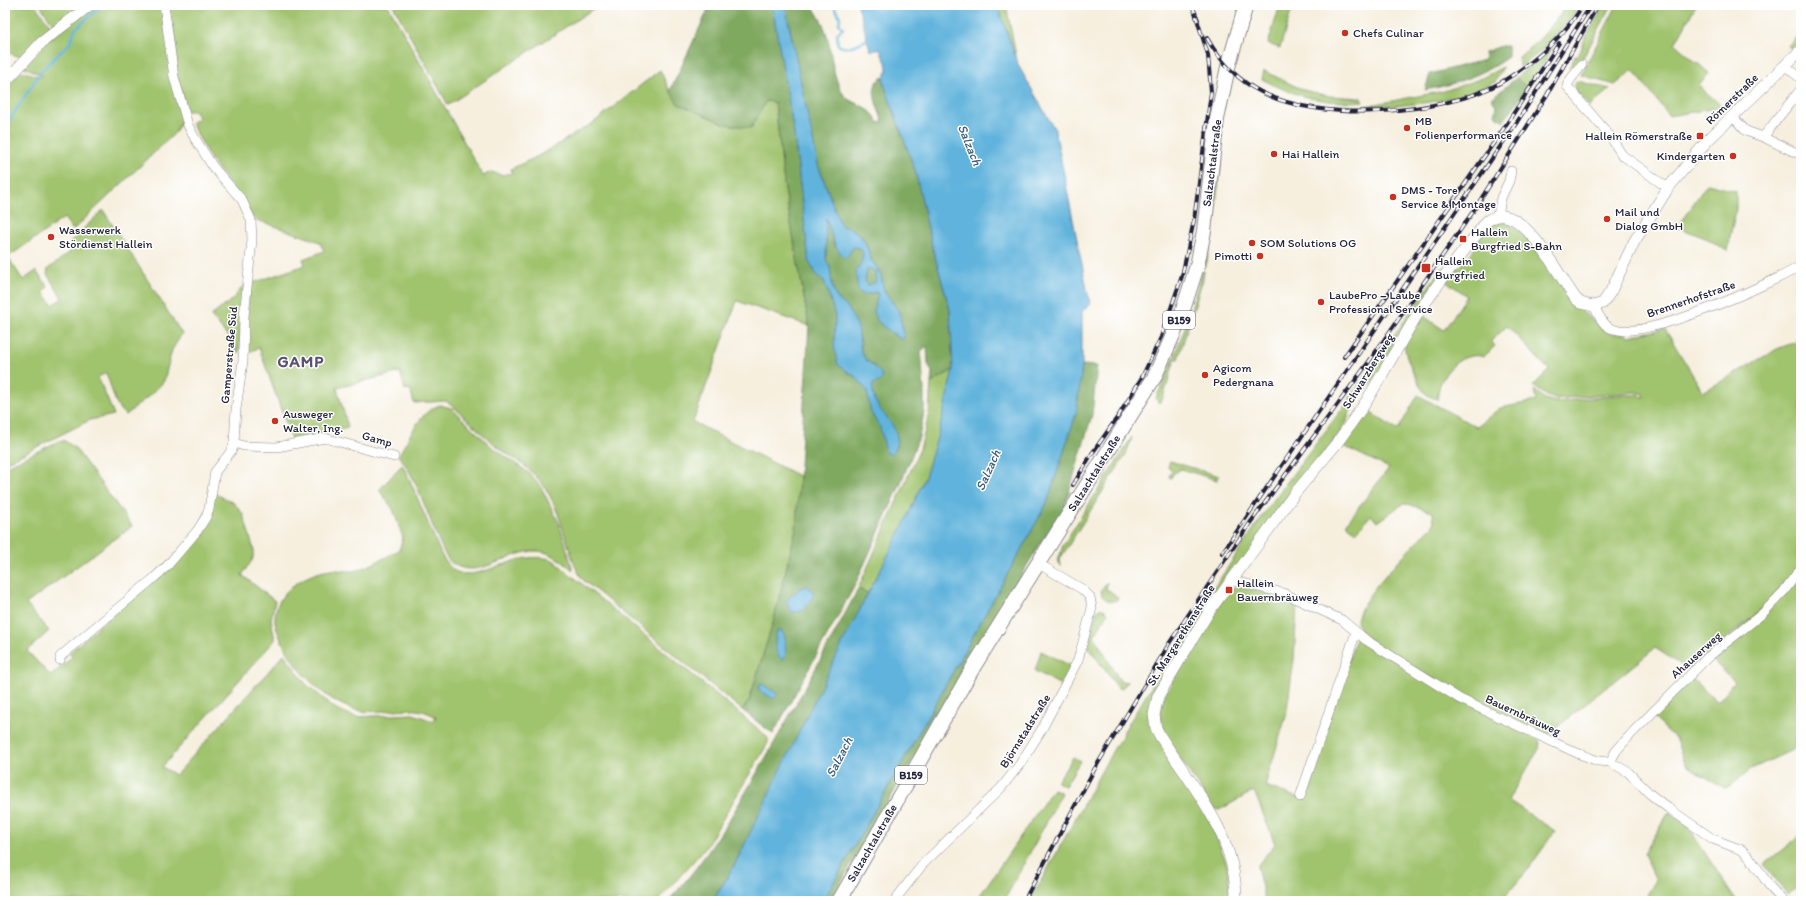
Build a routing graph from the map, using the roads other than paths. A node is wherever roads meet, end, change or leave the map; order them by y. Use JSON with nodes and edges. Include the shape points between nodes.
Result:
{"nodes":[{"id":1,"x":90,"y":5,"type":"edge"},
{"id":2,"x":164,"y":5,"type":"edge"},
{"id":3,"x":1246,"y":5,"type":"edge"},
{"id":4,"x":1801,"y":50,"type":"edge"},
{"id":5,"x":1582,"y":65,"type":"dead end"},
{"id":6,"x":1786,"y":66,"type":"junction"},
{"id":7,"x":1801,"y":79,"type":"edge"},
{"id":8,"x":5,"y":82,"type":"edge"},
{"id":9,"x":1801,"y":89,"type":"edge"},
{"id":10,"x":1732,"y":116,"type":"junction"},
{"id":11,"x":1763,"y":137,"type":"junction"},
{"id":12,"x":1801,"y":155,"type":"edge"},
{"id":13,"x":1512,"y":171,"type":"dead end"},
{"id":14,"x":1668,"y":188,"type":"junction"},
{"id":15,"x":1498,"y":216,"type":"junction"},
{"id":16,"x":1801,"y":266,"type":"edge"},
{"id":17,"x":1594,"y":306,"type":"junction"},
{"id":18,"x":234,"y":443,"type":"junction"},
{"id":19,"x":394,"y":457,"type":"dead end"},
{"id":20,"x":1037,"y":563,"type":"junction"},
{"id":21,"x":1801,"y":568,"type":"edge"},
{"id":22,"x":1231,"y":580,"type":"junction"},
{"id":23,"x":1356,"y":632,"type":"junction"},
{"id":24,"x":60,"y":660,"type":"dead end"},
{"id":25,"x":1610,"y":762,"type":"junction"},
{"id":26,"x":1300,"y":796,"type":"dead end"},
{"id":27,"x":839,"y":901,"type":"edge"},
{"id":28,"x":894,"y":901,"type":"edge"},
{"id":29,"x":1236,"y":901,"type":"edge"},
{"id":30,"x":1783,"y":901,"type":"edge"}],
"edges":[{"from":1,"to":8,"type":"street","via":[[42,42]]},
{"from":2,"to":18,"type":"street","name":"Gamperstraße Süd","via":[[174,77],[188,125],[213,167],[242,200],[251,220],[252,240],[244,316],[243,361]]},
{"from":3,"to":20,"type":"main road","name":"Salzachtalstraße","number":"B159","via":[[1228,68],[1217,120],[1204,231],[1180,319],[1155,376]]},
{"from":4,"to":6,"type":"street","name":"Römerstraße"},
{"from":5,"to":14,"type":"street","via":[[1567,86],[1610,136],[1622,155]]},
{"from":6,"to":7,"type":"street"},
{"from":6,"to":10,"type":"street","name":"Römerstraße"},
{"from":9,"to":11,"type":"street"},
{"from":10,"to":11,"type":"street","via":[[1746,130]]},
{"from":10,"to":14,"type":"street","name":"Römerstraße"},
{"from":11,"to":12,"type":"street"},
{"from":13,"to":15,"type":"street","via":[[1501,198]]},
{"from":14,"to":17,"type":"street","name":"Römerstraße","via":[[1634,242],[1611,292],[1603,303]]},
{"from":15,"to":17,"type":"street","via":[[1511,217],[1518,223],[1546,254],[1576,299]]},
{"from":15,"to":22,"type":"street","name":"Schwarzbergweg","via":[[1493,217],[1481,228],[1442,279],[1418,313],[1366,402]]},
{"from":16,"to":17,"type":"street","name":"Brennerhofstraße","via":[[1734,299],[1653,327],[1629,330],[1609,327]]},
{"from":18,"to":19,"type":"street","name":"Gamp","via":[[244,446],[277,447],[325,438]]},
{"from":18,"to":24,"type":"street","name":"Gamperstraße Süd","via":[[232,450],[215,472],[209,509],[197,531],[158,574],[60,657]]},
{"from":20,"to":27,"type":"main road","name":"Salzachtalstraße","number":"B159","via":[[974,666]]},
{"from":20,"to":28,"type":"street","name":"Björnstadstraße","via":[[1082,589],[1090,597],[1092,608],[1078,660],[1042,729],[1020,764],[1001,788],[923,864]]},
{"from":21,"to":25,"type":"street","name":"Ahauserweg","via":[[1762,614],[1708,658],[1633,732]]},
{"from":22,"to":23,"type":"street","name":"Bauernbräuweg","via":[[1283,593],[1342,620]]},
{"from":22,"to":29,"type":"street","name":"St. Margarethenstraße","via":[[1163,687],[1154,714],[1160,736],[1201,796],[1221,832],[1233,870]]},
{"from":23,"to":25,"type":"street","name":"Bauernbräuweg","via":[[1460,699],[1577,753],[1598,761]]},
{"from":23,"to":26,"type":"street"},
{"from":25,"to":30,"type":"street","name":"Bauernbräuweg","via":[[1628,772],[1650,794],[1713,839],[1742,850]]}]}
